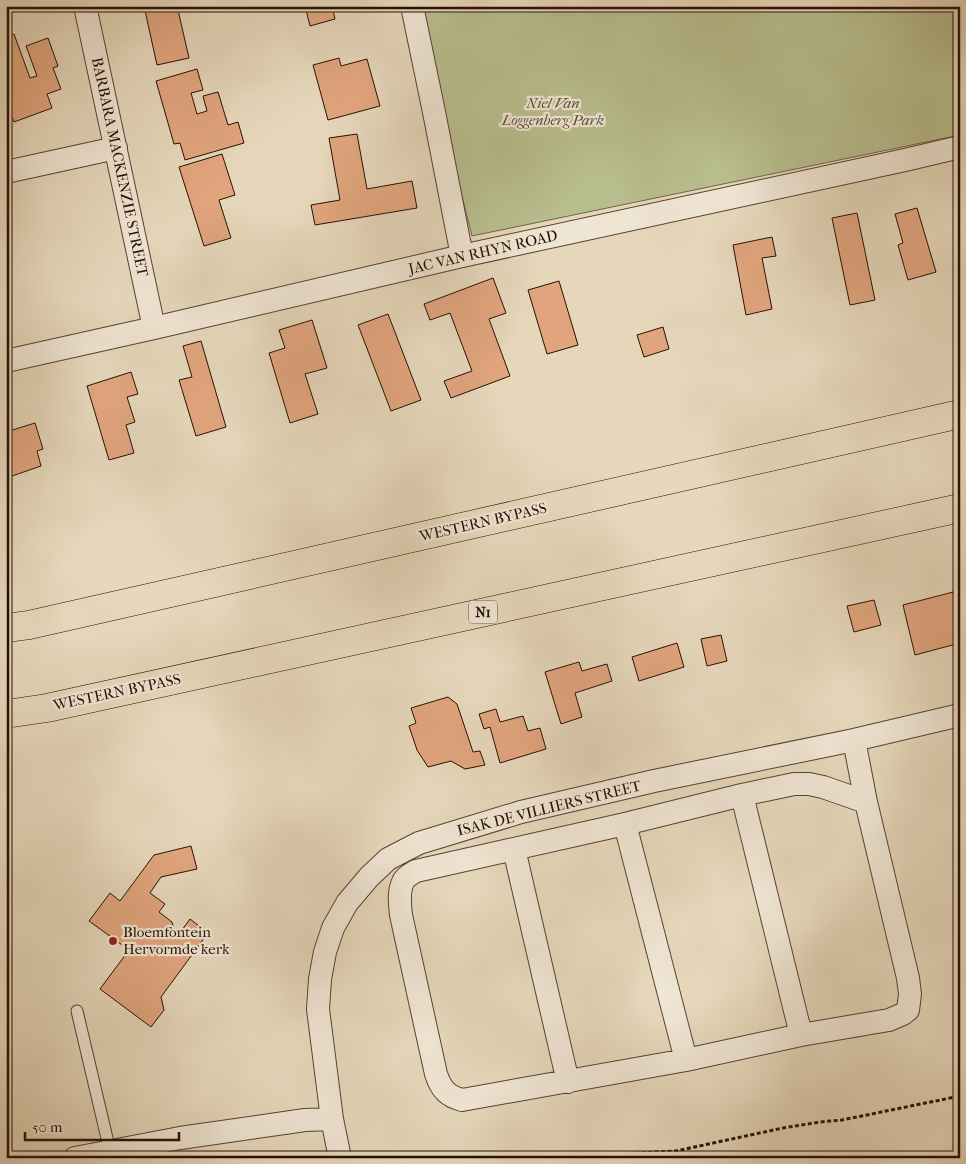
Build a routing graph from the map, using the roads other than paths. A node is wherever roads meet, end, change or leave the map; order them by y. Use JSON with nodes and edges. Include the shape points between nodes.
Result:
{"nodes":[{"id":1,"x":85,"y":6,"type":"edge"},
{"id":2,"x":412,"y":6,"type":"edge"},
{"id":3,"x":960,"y":147,"type":"edge"},
{"id":4,"x":116,"y":148,"type":"junction"},
{"id":5,"x":6,"y":172,"type":"edge"},
{"id":6,"x":462,"y":256,"type":"junction"},
{"id":7,"x":154,"y":328,"type":"junction"},
{"id":8,"x":6,"y":361,"type":"edge"},
{"id":9,"x":960,"y":414,"type":"edge"},
{"id":10,"x":960,"y":508,"type":"edge"},
{"id":11,"x":6,"y":628,"type":"edge"},
{"id":12,"x":6,"y":714,"type":"edge"},
{"id":13,"x":960,"y":715,"type":"edge"},
{"id":14,"x":854,"y":740,"type":"junction"},
{"id":15,"x":742,"y":795,"type":"junction"},
{"id":16,"x":866,"y":802,"type":"junction"},
{"id":17,"x":625,"y":824,"type":"junction"},
{"id":18,"x":514,"y":849,"type":"junction"},
{"id":19,"x":77,"y":1011,"type":"dead end"},
{"id":20,"x":801,"y":1035,"type":"junction"},
{"id":21,"x":686,"y":1060,"type":"junction"},
{"id":22,"x":568,"y":1082,"type":"junction"},
{"id":23,"x":332,"y":1119,"type":"junction"},
{"id":24,"x":110,"y":1151,"type":"junction"},
{"id":25,"x":75,"y":1158,"type":"edge"},
{"id":26,"x":340,"y":1158,"type":"edge"}],
"edges":[{"from":1,"to":4,"type":"street","name":"BARBARA MACKENZIE STREET"},
{"from":2,"to":6,"type":"street"},
{"from":3,"to":6,"type":"street","name":"JAC VAN RHYN ROAD"},
{"from":4,"to":5,"type":"street"},
{"from":4,"to":7,"type":"street","name":"BARBARA MACKENZIE STREET"},
{"from":6,"to":7,"type":"street","name":"JAC VAN RHYN ROAD"},
{"from":7,"to":8,"type":"street","name":"JAC VAN RHYN ROAD"},
{"from":9,"to":11,"type":"highway","name":"WESTERN BYPASS"},
{"from":10,"to":12,"type":"highway","name":"WESTERN BYPASS","number":"N1","via":[[47,708]]},
{"from":13,"to":14,"type":"street","name":"ISAK DE VILLIERS STREET"},
{"from":14,"to":16,"type":"street"},
{"from":14,"to":23,"type":"street","name":"ISAK DE VILLIERS STREET","via":[[522,812],[420,843],[388,859],[347,903],[333,928],[325,952],[318,1009]]},
{"from":15,"to":16,"type":"street","via":[[809,784]]},
{"from":15,"to":17,"type":"street"},
{"from":15,"to":20,"type":"street"},
{"from":16,"to":20,"type":"street","via":[[908,978],[908,1010],[889,1020]]},
{"from":17,"to":18,"type":"street"},
{"from":17,"to":21,"type":"street"},
{"from":18,"to":22,"type":"street"},
{"from":18,"to":22,"type":"street","via":[[416,871],[403,882],[401,916],[436,1074],[452,1098],[462,1100]]},
{"from":19,"to":24,"type":"lane"},
{"from":20,"to":21,"type":"street"},
{"from":21,"to":22,"type":"street"},
{"from":23,"to":24,"type":"street","via":[[180,1138]]},
{"from":23,"to":26,"type":"street","name":"ISAK DE VILLIERS STREET"},
{"from":24,"to":25,"type":"street"}]}
